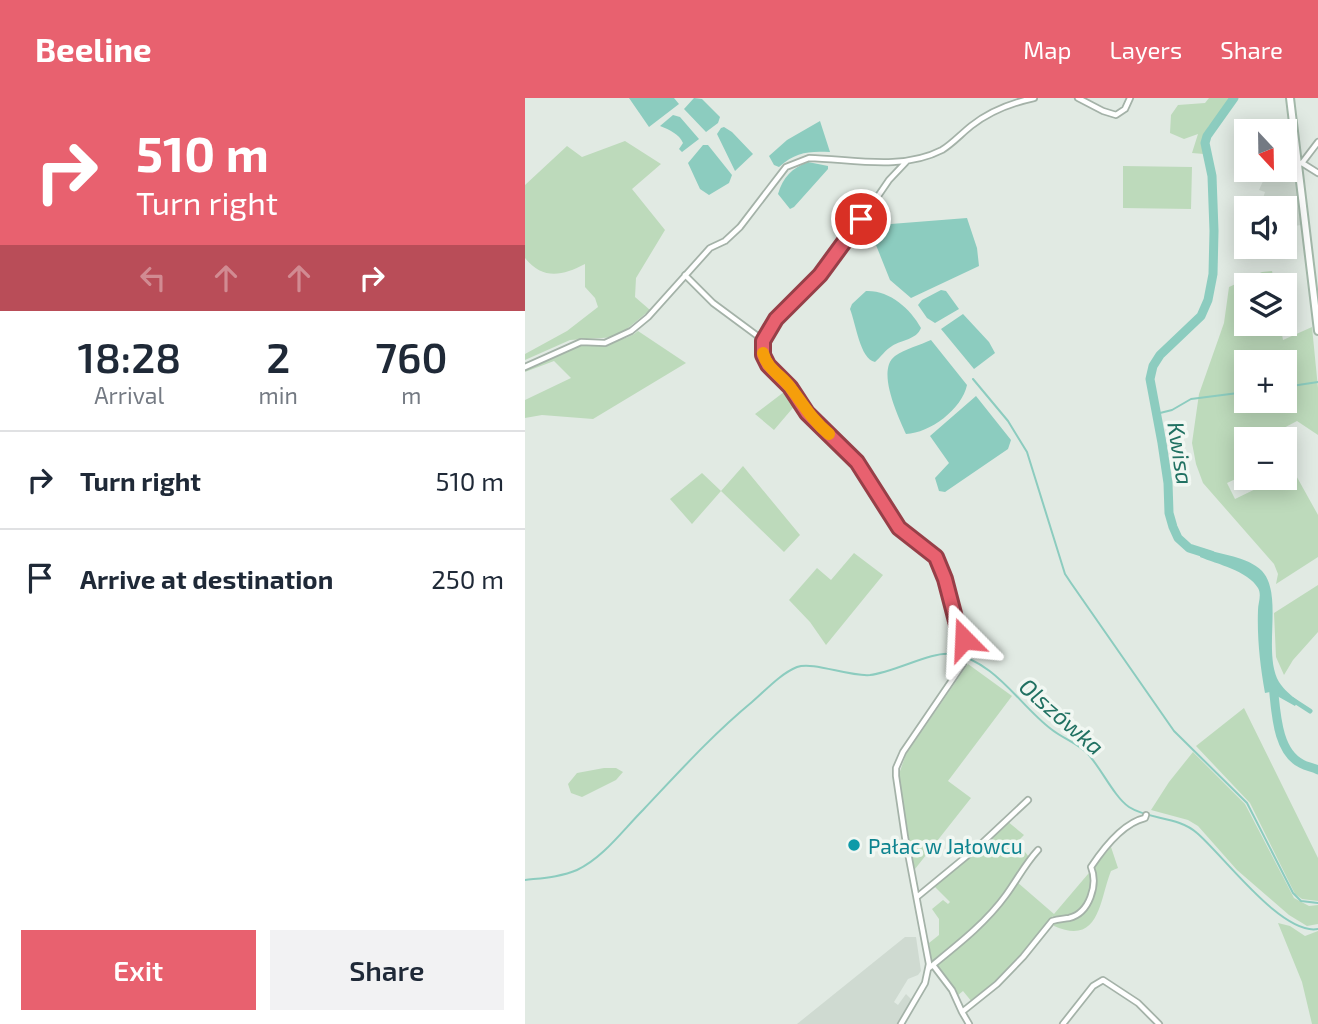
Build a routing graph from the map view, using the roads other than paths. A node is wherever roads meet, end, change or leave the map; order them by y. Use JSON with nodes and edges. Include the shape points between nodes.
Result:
{"nodes":[{"id":1,"x":1034,"y":98,"type":"edge"},
{"id":2,"x":1078,"y":98,"type":"edge"},
{"id":3,"x":1130,"y":98,"type":"edge"},
{"id":4,"x":1290,"y":98,"type":"edge"},
{"id":5,"x":1318,"y":142,"type":"edge"},
{"id":6,"x":907,"y":161,"type":"junction"},
{"id":7,"x":1300,"y":163,"type":"junction"},
{"id":8,"x":1318,"y":173,"type":"edge"},
{"id":9,"x":685,"y":275,"type":"junction"},
{"id":10,"x":1318,"y":331,"type":"edge"},
{"id":11,"x":763,"y":341,"type":"junction"},
{"id":12,"x":525,"y":367,"type":"edge"},
{"id":13,"x":1028,"y":800,"type":"dead end"},
{"id":14,"x":1146,"y":815,"type":"dead end"},
{"id":15,"x":1038,"y":850,"type":"dead end"},
{"id":16,"x":916,"y":898,"type":"junction"},
{"id":17,"x":931,"y":967,"type":"junction"},
{"id":18,"x":962,"y":1012,"type":"junction"},
{"id":19,"x":901,"y":1024,"type":"edge"},
{"id":20,"x":969,"y":1024,"type":"edge"},
{"id":21,"x":1063,"y":1024,"type":"edge"},
{"id":22,"x":1159,"y":1024,"type":"edge"}],
"edges":[{"from":1,"to":6,"type":"street","via":[[1011,103],[973,124],[939,152]]},
{"from":2,"to":3,"type":"street","via":[[1116,115]]},
{"from":4,"to":7,"type":"main road"},
{"from":5,"to":7,"type":"street"},
{"from":6,"to":9,"type":"street","via":[[799,160],[786,167],[740,227],[710,248]]},
{"from":6,"to":11,"type":"street","via":[[820,275],[776,319]]},
{"from":7,"to":8,"type":"street"},
{"from":7,"to":10,"type":"main road"},
{"from":9,"to":11,"type":"street"},
{"from":9,"to":12,"type":"street","via":[[631,331],[605,343],[581,342]]},
{"from":11,"to":16,"type":"street","via":[[768,365],[788,384],[811,418],[857,462],[899,528],[936,557],[967,645],[963,664],[896,768]]},
{"from":13,"to":16,"type":"street"},
{"from":14,"to":18,"type":"street","via":[[1127,827],[1091,867],[1094,892],[1081,911],[1052,921],[997,984]]},
{"from":15,"to":17,"type":"street","via":[[1005,897]]},
{"from":16,"to":17,"type":"street"},
{"from":17,"to":18,"type":"street","via":[[952,990]]},
{"from":17,"to":19,"type":"street"},
{"from":18,"to":20,"type":"street"},
{"from":21,"to":22,"type":"street","via":[[1103,980],[1138,1003]]}]}
